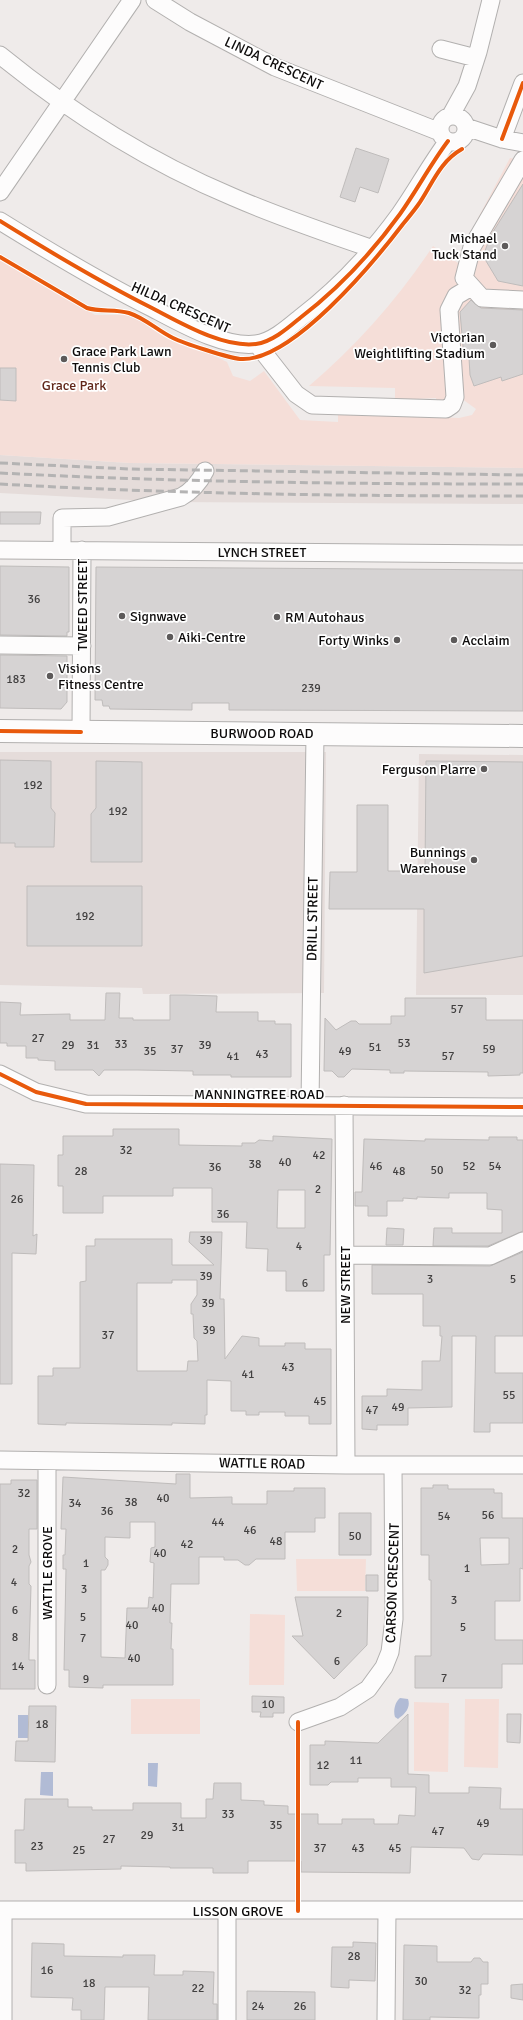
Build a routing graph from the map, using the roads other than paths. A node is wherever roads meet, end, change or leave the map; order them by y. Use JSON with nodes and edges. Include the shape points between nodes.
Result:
{"nodes":[{"id":1,"x":132,"y":0,"type":"edge"},
{"id":2,"x":155,"y":0,"type":"edge"},
{"id":3,"x":491,"y":0,"type":"edge"},
{"id":4,"x":441,"y":49,"type":"dead end"},
{"id":5,"x":0,"y":55,"type":"edge"},
{"id":6,"x":476,"y":58,"type":"junction"},
{"id":7,"x":523,"y":83,"type":"edge"},
{"id":8,"x":63,"y":102,"type":"junction"},
{"id":9,"x":451,"y":128,"type":"junction"},
{"id":10,"x":502,"y":139,"type":"junction"},
{"id":11,"x":523,"y":143,"type":"edge"},
{"id":12,"x":523,"y":160,"type":"edge"},
{"id":13,"x":0,"y":192,"type":"edge"},
{"id":14,"x":0,"y":221,"type":"edge"},
{"id":15,"x":373,"y":249,"type":"junction"},
{"id":16,"x":472,"y":287,"type":"junction"},
{"id":17,"x":523,"y":300,"type":"edge"},
{"id":18,"x":257,"y":344,"type":"junction"},
{"id":19,"x":205,"y":471,"type":"dead end"},
{"id":20,"x":0,"y":550,"type":"edge"},
{"id":21,"x":62,"y":550,"type":"junction"},
{"id":22,"x":82,"y":550,"type":"junction"},
{"id":23,"x":523,"y":554,"type":"edge"},
{"id":24,"x":0,"y":645,"type":"edge"},
{"id":25,"x":82,"y":646,"type":"junction"},
{"id":26,"x":0,"y":732,"type":"edge"},
{"id":27,"x":82,"y":732,"type":"junction"},
{"id":28,"x":315,"y":734,"type":"junction"},
{"id":29,"x":523,"y":736,"type":"edge"},
{"id":30,"x":0,"y":1074,"type":"edge"},
{"id":31,"x":310,"y":1105,"type":"junction"},
{"id":32,"x":344,"y":1105,"type":"junction"},
{"id":33,"x":523,"y":1107,"type":"edge"},
{"id":34,"x":523,"y":1241,"type":"edge"},
{"id":35,"x":345,"y":1255,"type":"junction"},
{"id":36,"x":0,"y":1460,"type":"edge"},
{"id":37,"x":46,"y":1461,"type":"junction"},
{"id":38,"x":346,"y":1465,"type":"junction"},
{"id":39,"x":523,"y":1465,"type":"edge"},
{"id":40,"x":394,"y":1466,"type":"junction"},
{"id":41,"x":47,"y":1685,"type":"dead end"},
{"id":42,"x":298,"y":1722,"type":"dead end"},
{"id":43,"x":2,"y":1910,"type":"edge"},
{"id":44,"x":523,"y":1910,"type":"edge"},
{"id":45,"x":227,"y":1911,"type":"junction"},
{"id":46,"x":387,"y":1911,"type":"junction"},
{"id":47,"x":3,"y":2020,"type":"edge"},
{"id":48,"x":227,"y":2020,"type":"edge"},
{"id":49,"x":386,"y":2020,"type":"edge"}],
"edges":[{"from":1,"to":8,"type":"street"},
{"from":2,"to":9,"type":"street","name":"LINDA CRESCENT","via":[[190,22],[275,67],[398,115]]},
{"from":3,"to":6,"type":"street","name":"HILDA CRESCENT"},
{"from":4,"to":6,"type":"street"},
{"from":5,"to":8,"type":"street"},
{"from":6,"to":9,"type":"street","name":"HILDA CRESCENT"},
{"from":7,"to":10,"type":"street"},
{"from":8,"to":13,"type":"street"},
{"from":8,"to":15,"type":"street","via":[[142,152],[187,176],[279,216]]},
{"from":9,"to":10,"type":"street","name":"LINDA CRESCENT"},
{"from":9,"to":15,"type":"street","name":"HILDA CRESCENT","via":[[400,213]]},
{"from":10,"to":11,"type":"street","name":"LINDA CRESCENT"},
{"from":12,"to":16,"type":"street","via":[[472,247],[464,278]]},
{"from":14,"to":18,"type":"street","name":"HILDA CRESCENT","via":[[108,286],[171,318],[226,341]]},
{"from":15,"to":18,"type":"street","name":"HILDA CRESCENT","via":[[322,301],[288,328]]},
{"from":16,"to":17,"type":"street","via":[[482,298]]},
{"from":16,"to":18,"type":"street","via":[[456,296],[449,310],[455,387],[454,402],[450,408],[312,405],[296,394]]},
{"from":19,"to":21,"type":"street","via":[[190,492],[181,497],[108,517],[62,518]]},
{"from":20,"to":21,"type":"street","name":"LYNCH STREET"},
{"from":21,"to":22,"type":"street","name":"LYNCH STREET"},
{"from":22,"to":23,"type":"street","name":"LYNCH STREET"},
{"from":22,"to":25,"type":"street","name":"TWEED STREET"},
{"from":24,"to":25,"type":"street"},
{"from":25,"to":27,"type":"street","name":"TWEED STREET"},
{"from":26,"to":27,"type":"main road","name":"BURWOOD ROAD"},
{"from":27,"to":28,"type":"main road","name":"BURWOOD ROAD"},
{"from":28,"to":29,"type":"main road","name":"BURWOOD ROAD"},
{"from":28,"to":31,"type":"street","name":"DRILL STREET"},
{"from":30,"to":31,"type":"street","name":"MANNINGTREE ROAD","via":[[36,1092],[86,1104]]},
{"from":31,"to":32,"type":"street","name":"MANNINGTREE ROAD"},
{"from":32,"to":33,"type":"street","name":"MANNINGTREE ROAD"},
{"from":32,"to":35,"type":"street","name":"NEW STREET"},
{"from":34,"to":35,"type":"street","via":[[490,1256]]},
{"from":35,"to":38,"type":"street","name":"NEW STREET"},
{"from":36,"to":37,"type":"street","name":"WATTLE ROAD"},
{"from":37,"to":38,"type":"street","name":"WATTLE ROAD"},
{"from":37,"to":41,"type":"street","name":"WATTLE GROVE"},
{"from":38,"to":40,"type":"street","name":"WATTLE ROAD"},
{"from":39,"to":40,"type":"street","name":"WATTLE ROAD"},
{"from":40,"to":42,"type":"street","name":"CARSON CRESCENT","via":[[394,1619],[390,1652],[384,1667],[368,1689],[340,1707]]},
{"from":43,"to":45,"type":"street","name":"LISSON GROVE"},
{"from":43,"to":47,"type":"street"},
{"from":44,"to":46,"type":"street","name":"LISSON GROVE"},
{"from":45,"to":46,"type":"street","name":"LISSON GROVE"},
{"from":45,"to":48,"type":"street"},
{"from":46,"to":49,"type":"street"}]}
